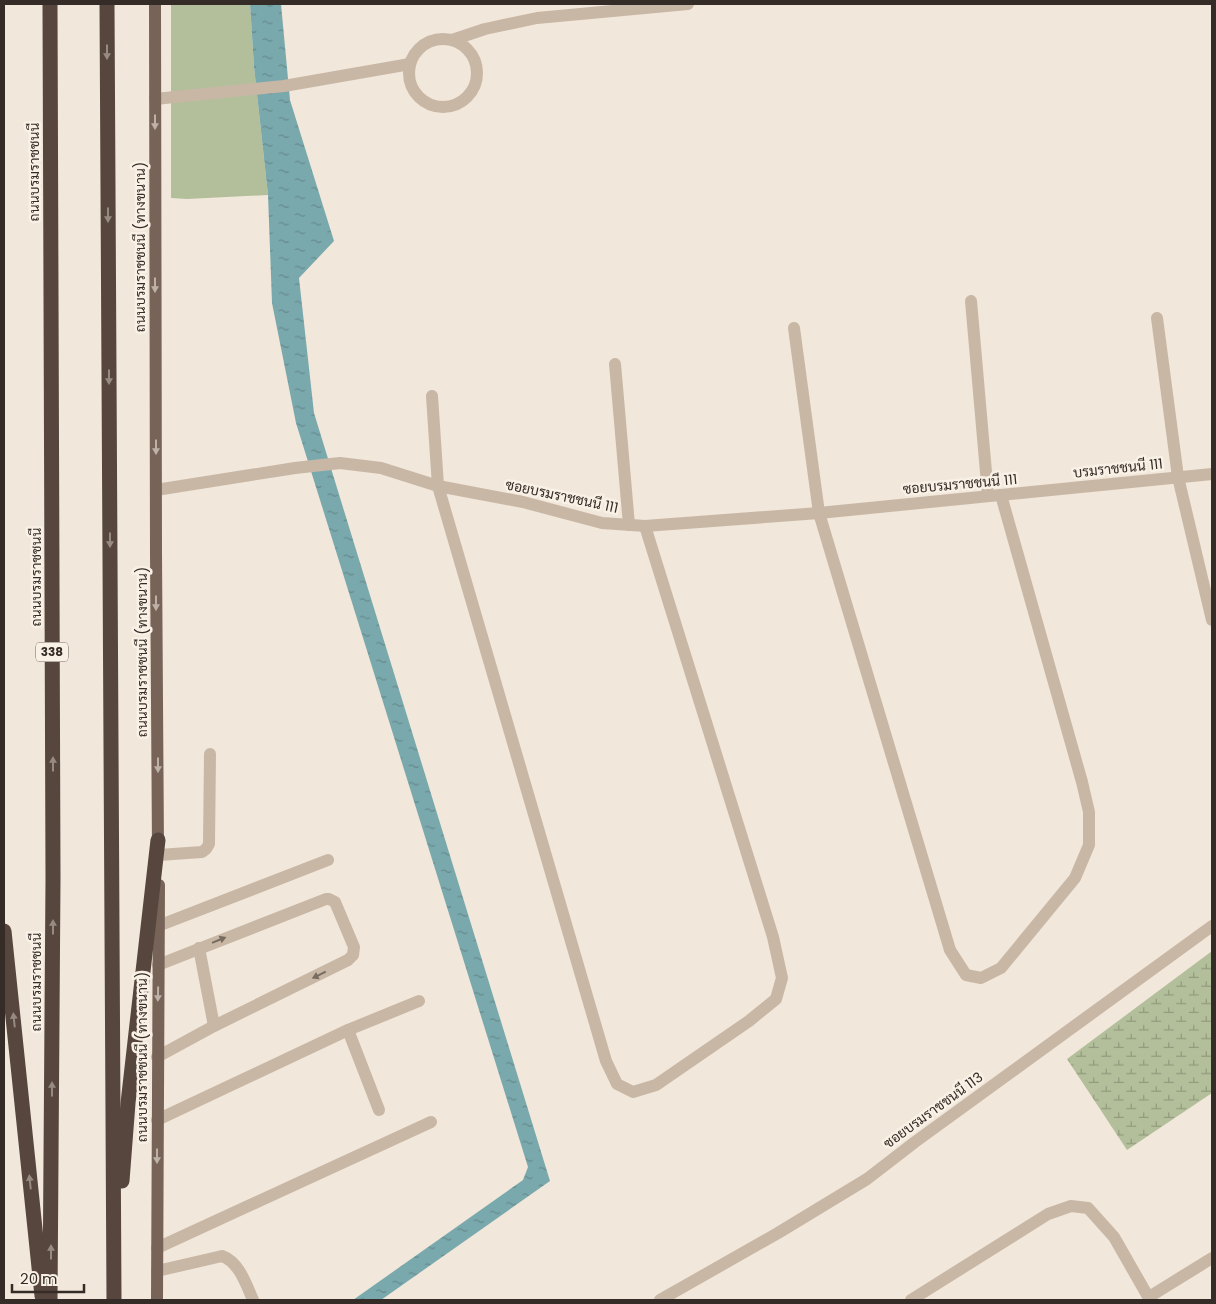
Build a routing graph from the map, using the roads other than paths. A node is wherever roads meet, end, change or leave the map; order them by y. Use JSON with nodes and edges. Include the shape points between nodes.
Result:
{"nodes":[{"id":1,"x":50,"y":4,"type":"edge"},
{"id":2,"x":107,"y":4,"type":"edge"},
{"id":3,"x":155,"y":4,"type":"edge"},
{"id":4,"x":688,"y":4,"type":"edge"},
{"id":5,"x":452,"y":40,"type":"junction"},
{"id":6,"x":410,"y":64,"type":"junction"},
{"id":7,"x":155,"y":99,"type":"junction"},
{"id":8,"x":970,"y":301,"type":"dead end"},
{"id":9,"x":1157,"y":318,"type":"dead end"},
{"id":10,"x":794,"y":328,"type":"dead end"},
{"id":11,"x":615,"y":364,"type":"dead end"},
{"id":12,"x":432,"y":396,"type":"dead end"},
{"id":13,"x":1212,"y":474,"type":"edge"},
{"id":14,"x":1178,"y":477,"type":"junction"},
{"id":15,"x":438,"y":486,"type":"junction"},
{"id":16,"x":156,"y":490,"type":"junction"},
{"id":17,"x":1026,"y":493,"type":"joint"},
{"id":18,"x":994,"y":495,"type":"junction"},
{"id":19,"x":819,"y":513,"type":"junction"},
{"id":20,"x":629,"y":525,"type":"junction"},
{"id":21,"x":645,"y":526,"type":"junction"},
{"id":22,"x":1212,"y":620,"type":"edge"},
{"id":23,"x":210,"y":754,"type":"dead end"},
{"id":24,"x":158,"y":847,"type":"junction"},
{"id":25,"x":328,"y":860,"type":"dead end"},
{"id":26,"x":158,"y":926,"type":"junction"},
{"id":27,"x":1212,"y":926,"type":"edge"},
{"id":28,"x":4,"y":931,"type":"edge"},
{"id":29,"x":199,"y":948,"type":"junction"},
{"id":30,"x":158,"y":964,"type":"junction"},
{"id":31,"x":419,"y":1001,"type":"dead end"},
{"id":32,"x":214,"y":1026,"type":"junction"},
{"id":33,"x":348,"y":1030,"type":"junction"},
{"id":34,"x":157,"y":1057,"type":"junction"},
{"id":35,"x":379,"y":1110,"type":"dead end"},
{"id":36,"x":157,"y":1120,"type":"junction"},
{"id":37,"x":431,"y":1122,"type":"dead end"},
{"id":38,"x":157,"y":1248,"type":"junction"},
{"id":39,"x":1212,"y":1258,"type":"edge"},
{"id":40,"x":157,"y":1271,"type":"junction"},
{"id":41,"x":114,"y":1297,"type":"edge"},
{"id":42,"x":1149,"y":1299,"type":"edge"},
{"id":43,"x":42,"y":1300,"type":"edge"},
{"id":44,"x":50,"y":1300,"type":"edge"},
{"id":45,"x":157,"y":1300,"type":"edge"},
{"id":46,"x":253,"y":1300,"type":"edge"},
{"id":47,"x":660,"y":1300,"type":"edge"},
{"id":48,"x":911,"y":1300,"type":"edge"}],
"edges":[{"from":44,"to":1,"type":"highway","name":"ถนนบรมราชชนนี","number":"338","one_way":true,"via":[[53,848]]},
{"from":2,"to":41,"type":"highway","one_way":true},
{"from":3,"to":7,"type":"main road","name":"ถนนบรมราชชนนี (ทางขนาน)"},
{"from":4,"to":5,"type":"street","via":[[537,18]]},
{"from":5,"to":6,"type":"street","via":[[438,39],[425,43],[415,52]]},
{"from":5,"to":6,"type":"street","via":[[465,46],[474,58],[478,73],[475,88],[466,100],[453,107],[438,108],[425,103],[414,93],[409,79]]},
{"from":6,"to":7,"type":"street","via":[[284,86]]},
{"from":7,"to":16,"type":"main road","name":"ถนนบรมราชชนนี (ทางขนาน)","one_way":true},
{"from":8,"to":18,"type":"street"},
{"from":9,"to":14,"type":"street"},
{"from":10,"to":19,"type":"street"},
{"from":11,"to":20,"type":"street"},
{"from":12,"to":15,"type":"street"},
{"from":13,"to":14,"type":"street","name":"บรมราชชนนี 111"},
{"from":14,"to":17,"type":"street","name":"บรมราชชนนี 111"},
{"from":14,"to":22,"type":"street"},
{"from":15,"to":16,"type":"street","name":"ซอยบรมราชชนนี 111","via":[[381,468],[340,463]]},
{"from":15,"to":20,"type":"street","name":"ซอยบรมราชชนนี 111"},
{"from":15,"to":21,"type":"street","via":[[606,1061],[617,1084],[633,1092],[656,1085],[750,1021],[776,999],[782,978],[774,937]]},
{"from":16,"to":24,"type":"main road","name":"ถนนบรมราชชนนี (ทางขนาน)","one_way":true},
{"from":17,"to":18,"type":"street","name":"ซอยบรมราชชนนี 111"},
{"from":18,"to":19,"type":"street","name":"ซอยบรมราชชนนี 111"},
{"from":18,"to":19,"type":"street","via":[[1082,782],[1089,812],[1089,845],[1075,878],[1063,893],[1001,968],[981,978],[966,975],[950,950]]},
{"from":19,"to":21,"type":"street","name":"ซอยบรมราชชนนี 111"},
{"from":20,"to":21,"type":"street","name":"ซอยบรมราชชนนี 111"},
{"from":23,"to":24,"type":"street","via":[[209,844],[202,852]]},
{"from":24,"to":26,"type":"main road","name":"ถนนบรมราชชนนี (ทางขนาน)"},
{"from":24,"to":41,"type":"highway","via":[[128,1103]]},
{"from":25,"to":26,"type":"street"},
{"from":26,"to":30,"type":"main road","name":"ถนนบรมราชชนนี (ทางขนาน)"},
{"from":27,"to":47,"type":"street","name":"ซอยบรมราชชนนี 113","via":[[867,1179]]},
{"from":43,"to":28,"type":"highway","one_way":true},
{"from":29,"to":30,"type":"street"},
{"from":29,"to":32,"type":"street"},
{"from":29,"to":32,"type":"street","one_way":true,"via":[[326,899],[335,902],[354,947],[348,960]]},
{"from":30,"to":34,"type":"main road","name":"ถนนบรมราชชนนี (ทางขนาน)","one_way":true},
{"from":31,"to":33,"type":"street"},
{"from":32,"to":34,"type":"street"},
{"from":33,"to":35,"type":"street"},
{"from":33,"to":36,"type":"street"},
{"from":34,"to":36,"type":"main road","name":"ถนนบรมราชชนนี (ทางขนาน)"},
{"from":36,"to":38,"type":"main road","name":"ถนนบรมราชชนนี (ทางขนาน)","one_way":true},
{"from":37,"to":38,"type":"street"},
{"from":38,"to":40,"type":"main road","name":"ถนนบรมราชชนนี (ทางขนาน)"},
{"from":39,"to":42,"type":"street"},
{"from":40,"to":45,"type":"main road","name":"ถนนบรมราชชนนี (ทางขนาน)"},
{"from":40,"to":46,"type":"street","via":[[222,1256],[231,1259]]},
{"from":42,"to":48,"type":"street","via":[[1114,1238],[1088,1208],[1071,1206],[1048,1214]]}]}
